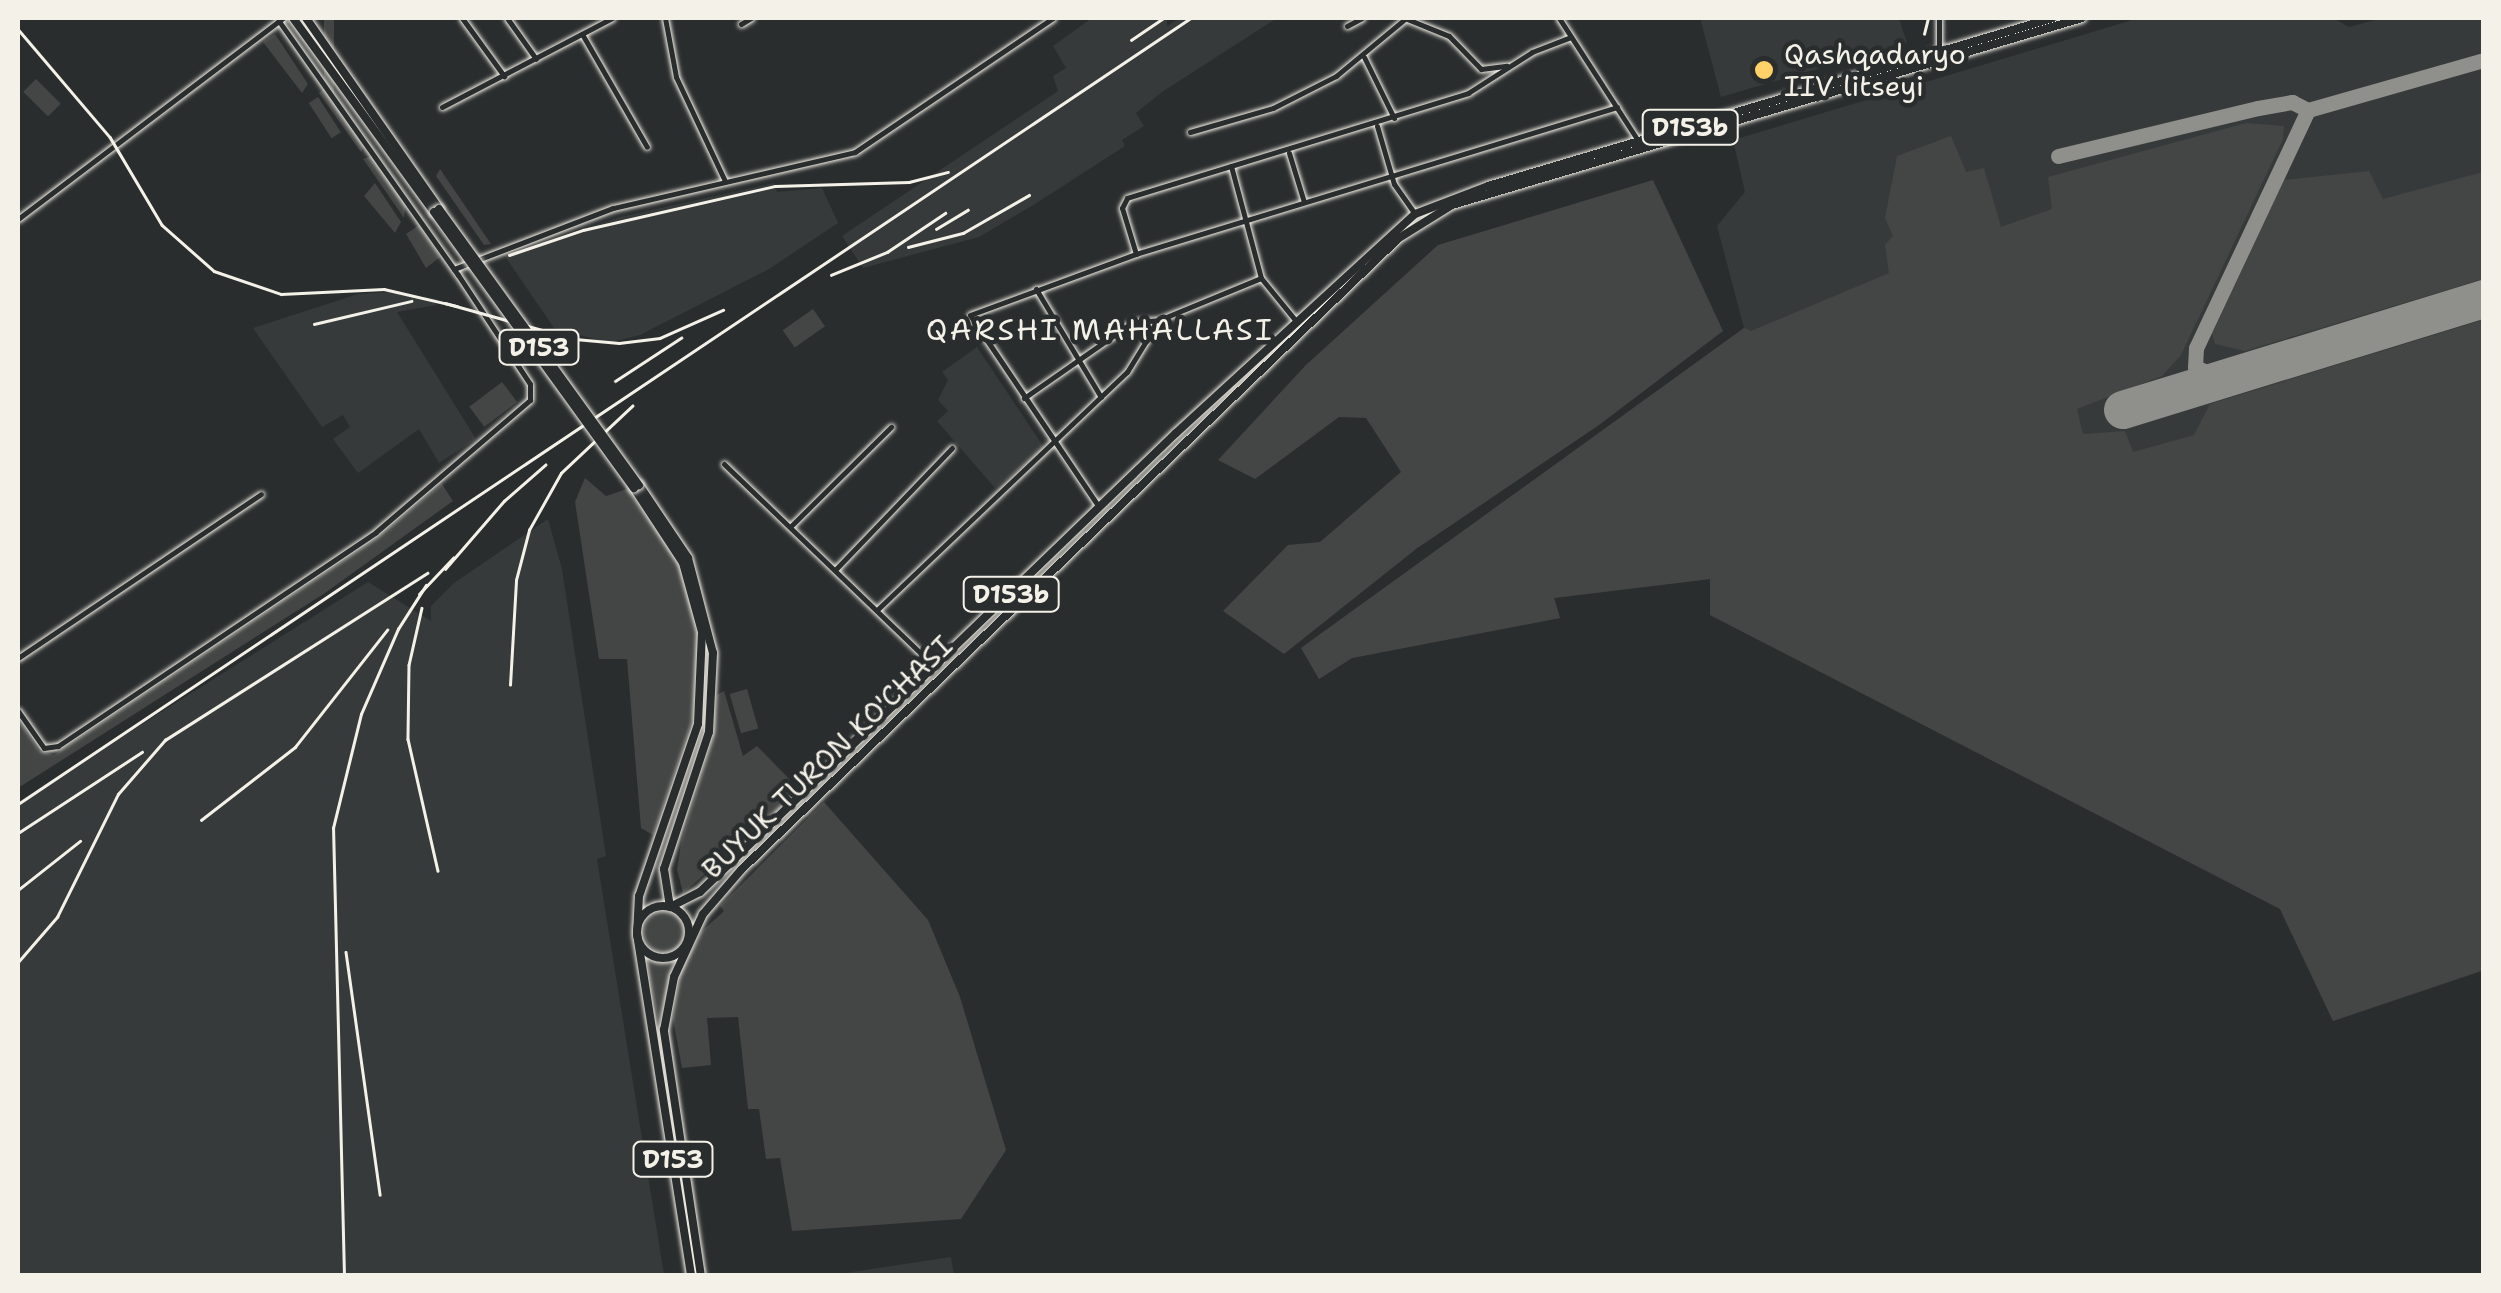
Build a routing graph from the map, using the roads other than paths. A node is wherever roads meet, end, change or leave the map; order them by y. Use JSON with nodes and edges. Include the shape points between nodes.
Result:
{"nodes":[{"id":1,"x":292,"y":18,"type":"edge"},
{"id":2,"x":306,"y":18,"type":"edge"},
{"id":3,"x":462,"y":18,"type":"edge"},
{"id":4,"x":507,"y":18,"type":"edge"},
{"id":5,"x":612,"y":18,"type":"edge"},
{"id":6,"x":665,"y":18,"type":"edge"},
{"id":7,"x":751,"y":18,"type":"edge"},
{"id":8,"x":1053,"y":18,"type":"edge"},
{"id":9,"x":1362,"y":18,"type":"edge"},
{"id":10,"x":1407,"y":18,"type":"edge"},
{"id":11,"x":1559,"y":18,"type":"edge"},
{"id":12,"x":1939,"y":18,"type":"edge"},
{"id":13,"x":2053,"y":18,"type":"edge"},
{"id":14,"x":2082,"y":18,"type":"edge"},
{"id":15,"x":281,"y":19,"type":"edge"},
{"id":16,"x":741,"y":24,"type":"dead end"},
{"id":17,"x":1346,"y":26,"type":"dead end"},
{"id":18,"x":582,"y":34,"type":"junction"},
{"id":19,"x":1569,"y":38,"type":"junction"},
{"id":20,"x":1940,"y":56,"type":"junction"},
{"id":21,"x":1364,"y":57,"type":"junction"},
{"id":22,"x":536,"y":59,"type":"junction"},
{"id":23,"x":1510,"y":65,"type":"junction"},
{"id":24,"x":504,"y":76,"type":"junction"},
{"id":25,"x":342,"y":78,"type":"junction"},
{"id":26,"x":442,"y":106,"type":"dead end"},
{"id":27,"x":1617,"y":107,"type":"junction"},
{"id":28,"x":1394,"y":118,"type":"junction"},
{"id":29,"x":1377,"y":125,"type":"junction"},
{"id":30,"x":1190,"y":132,"type":"dead end"},
{"id":31,"x":1639,"y":142,"type":"junction"},
{"id":32,"x":647,"y":147,"type":"dead end"},
{"id":33,"x":1288,"y":152,"type":"junction"},
{"id":34,"x":1231,"y":166,"type":"junction"},
{"id":35,"x":1392,"y":176,"type":"junction"},
{"id":36,"x":725,"y":181,"type":"junction"},
{"id":37,"x":1304,"y":202,"type":"junction"},
{"id":38,"x":1415,"y":214,"type":"junction"},
{"id":39,"x":18,"y":218,"type":"edge"},
{"id":40,"x":1250,"y":219,"type":"junction"},
{"id":41,"x":1136,"y":254,"type":"junction"},
{"id":42,"x":454,"y":269,"type":"junction"},
{"id":43,"x":1261,"y":278,"type":"junction"},
{"id":44,"x":1036,"y":289,"type":"junction"},
{"id":45,"x":1159,"y":320,"type":"junction"},
{"id":46,"x":1296,"y":321,"type":"junction"},
{"id":47,"x":1080,"y":362,"type":"junction"},
{"id":48,"x":1101,"y":396,"type":"junction"},
{"id":49,"x":1024,"y":398,"type":"junction"},
{"id":50,"x":891,"y":427,"type":"dead end"},
{"id":51,"x":1054,"y":444,"type":"junction"},
{"id":52,"x":952,"y":448,"type":"dead end"},
{"id":53,"x":724,"y":464,"type":"dead end"},
{"id":54,"x":637,"y":486,"type":"junction"},
{"id":55,"x":261,"y":494,"type":"dead end"},
{"id":56,"x":1100,"y":508,"type":"junction"},
{"id":57,"x":792,"y":526,"type":"junction"},
{"id":58,"x":835,"y":570,"type":"junction"},
{"id":59,"x":878,"y":610,"type":"junction"},
{"id":60,"x":18,"y":658,"type":"edge"},
{"id":61,"x":934,"y":666,"type":"junction"},
{"id":62,"x":18,"y":711,"type":"edge"},
{"id":63,"x":670,"y":906,"type":"junction"},
{"id":64,"x":636,"y":934,"type":"junction"},
{"id":65,"x":688,"y":943,"type":"junction"},
{"id":66,"x":691,"y":1276,"type":"edge"},
{"id":67,"x":701,"y":1276,"type":"edge"}],
"edges":[{"from":1,"to":25,"type":"main road","number":"D153"},
{"from":2,"to":25,"type":"main road","number":"D153"},
{"from":3,"to":24,"type":"street"},
{"from":4,"to":22,"type":"street"},
{"from":5,"to":18,"type":"street"},
{"from":6,"to":36,"type":"street","via":[[676,77]]},
{"from":7,"to":16,"type":"street"},
{"from":8,"to":36,"type":"street","via":[[855,152]]},
{"from":9,"to":17,"type":"street"},
{"from":10,"to":21,"type":"street"},
{"from":10,"to":23,"type":"street","via":[[1448,36],[1480,69]]},
{"from":11,"to":19,"type":"street"},
{"from":12,"to":20,"type":"street"},
{"from":13,"to":20,"type":"main road","name":"BUYUK TURON KO'CHASI","number":"D153b"},
{"from":14,"to":20,"type":"main road","name":"BUYUK TURON KO'CHASI","number":"D153b"},
{"from":15,"to":39,"type":"street"},
{"from":15,"to":42,"type":"street"},
{"from":18,"to":22,"type":"street"},
{"from":18,"to":32,"type":"street"},
{"from":19,"to":23,"type":"street"},
{"from":19,"to":27,"type":"street"},
{"from":20,"to":31,"type":"main road","name":"BUYUK TURON KO'CHASI","number":"D153b"},
{"from":20,"to":65,"type":"main road","name":"BUYUK TURON KO'CHASI","number":"D153b","via":[[1452,205],[1414,225],[740,870]]},
{"from":21,"to":28,"type":"street"},
{"from":21,"to":30,"type":"street","via":[[1273,108]]},
{"from":22,"to":24,"type":"street"},
{"from":23,"to":28,"type":"street","via":[[1468,93]]},
{"from":24,"to":26,"type":"street"},
{"from":25,"to":54,"type":"main road","number":"D153","bridge":true},
{"from":27,"to":31,"type":"street"},
{"from":27,"to":35,"type":"street"},
{"from":28,"to":29,"type":"street"},
{"from":29,"to":33,"type":"street"},
{"from":29,"to":35,"type":"street"},
{"from":31,"to":38,"type":"main road","name":"BUYUK TURON KO'CHASI","number":"D153b"},
{"from":33,"to":34,"type":"street"},
{"from":33,"to":37,"type":"street"},
{"from":34,"to":40,"type":"street"},
{"from":34,"to":41,"type":"street","via":[[1123,200]]},
{"from":35,"to":37,"type":"street"},
{"from":35,"to":38,"type":"street"},
{"from":36,"to":42,"type":"street","via":[[612,208]]},
{"from":37,"to":40,"type":"street"},
{"from":38,"to":46,"type":"main road","name":"BUYUK TURON KO'CHASI","number":"D153b"},
{"from":40,"to":41,"type":"street"},
{"from":40,"to":43,"type":"street"},
{"from":41,"to":44,"type":"street"},
{"from":42,"to":62,"type":"street","via":[[530,384],[530,400],[376,532],[58,746],[44,748]]},
{"from":43,"to":45,"type":"street"},
{"from":43,"to":46,"type":"street"},
{"from":44,"to":47,"type":"street"},
{"from":44,"to":49,"type":"street","via":[[970,314]]},
{"from":45,"to":47,"type":"street","via":[[1124,327]]},
{"from":45,"to":48,"type":"street","via":[[1126,372]]},
{"from":46,"to":56,"type":"main road","name":"BUYUK TURON KO'CHASI","number":"D153b"},
{"from":47,"to":48,"type":"street"},
{"from":47,"to":49,"type":"street"},
{"from":48,"to":51,"type":"street"},
{"from":49,"to":51,"type":"street"},
{"from":50,"to":57,"type":"street"},
{"from":51,"to":56,"type":"street"},
{"from":51,"to":59,"type":"street","via":[[998,489]]},
{"from":52,"to":58,"type":"street"},
{"from":53,"to":57,"type":"street"},
{"from":54,"to":63,"type":"main road","number":"D153","via":[[688,558],[705,604],[713,660],[709,732],[664,869]]},
{"from":54,"to":64,"type":"main road","number":"D153","via":[[692,585],[703,672],[692,747],[638,896]]},
{"from":55,"to":60,"type":"street"},
{"from":56,"to":61,"type":"main road","name":"BUYUK TURON KO'CHASI","number":"D153b"},
{"from":57,"to":58,"type":"street"},
{"from":58,"to":59,"type":"street"},
{"from":59,"to":61,"type":"street"},
{"from":61,"to":63,"type":"main road","name":"BUYUK TURON KO'CHASI","number":"D153b","via":[[700,892]]},
{"from":63,"to":64,"type":"main road","via":[[646,912]]},
{"from":63,"to":65,"type":"main road","number":"D153","via":[[687,921]]},
{"from":64,"to":65,"type":"main road","via":[[643,950],[658,959],[676,956]]},
{"from":64,"to":66,"type":"main road","number":"D153"},
{"from":65,"to":67,"type":"main road","number":"D153","via":[[664,1030]]}]}
